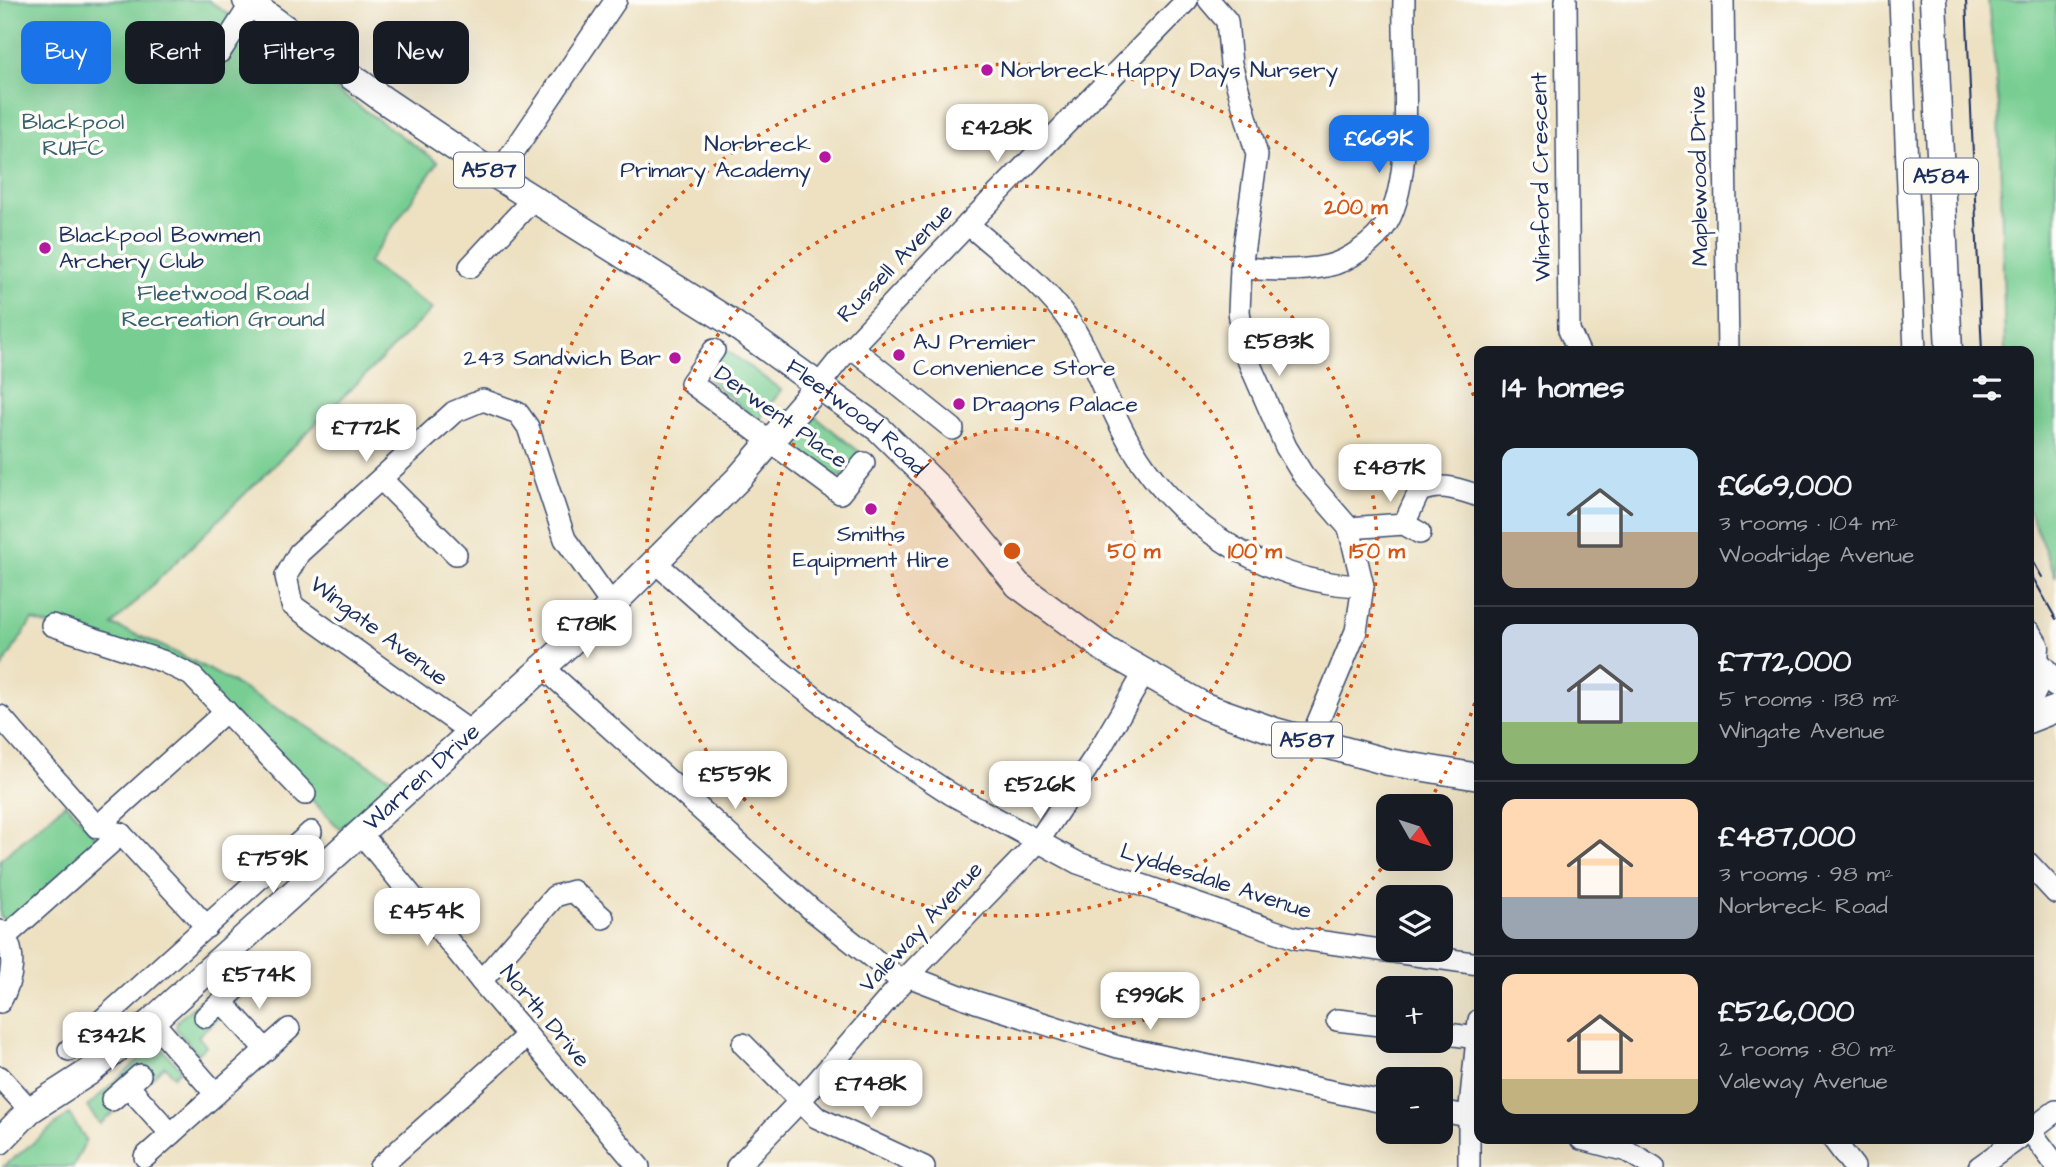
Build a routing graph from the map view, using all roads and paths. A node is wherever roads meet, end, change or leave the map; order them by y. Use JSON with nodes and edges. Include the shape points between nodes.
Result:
{"nodes":[{"id":1,"x":616,"y":0,"type":"edge"},
{"id":2,"x":1188,"y":0,"type":"edge"},
{"id":3,"x":1209,"y":0,"type":"edge"},
{"id":4,"x":1405,"y":0,"type":"edge"},
{"id":5,"x":1566,"y":0,"type":"edge"},
{"id":6,"x":1723,"y":0,"type":"edge"},
{"id":7,"x":1900,"y":0,"type":"edge"},
{"id":8,"x":1933,"y":0,"type":"edge"},
{"id":9,"x":248,"y":2,"type":"edge"},
{"id":10,"x":225,"y":43,"type":"edge"},
{"id":11,"x":497,"y":176,"type":"junction"},
{"id":12,"x":533,"y":199,"type":"junction"},
{"id":13,"x":968,"y":224,"type":"junction"},
{"id":14,"x":470,"y":267,"type":"dead end"},
{"id":15,"x":1241,"y":268,"type":"junction"},
{"id":16,"x":1576,"y":346,"type":"edge"},
{"id":17,"x":1728,"y":346,"type":"edge"},
{"id":18,"x":1915,"y":346,"type":"edge"},
{"id":19,"x":1949,"y":346,"type":"edge"},
{"id":20,"x":851,"y":347,"type":"junction"},
{"id":21,"x":714,"y":350,"type":"dead end"},
{"id":22,"x":819,"y":385,"type":"junction"},
{"id":23,"x":953,"y":429,"type":"dead end"},
{"id":24,"x":770,"y":443,"type":"junction"},
{"id":25,"x":864,"y":463,"type":"dead end"},
{"id":26,"x":381,"y":479,"type":"junction"},
{"id":27,"x":1474,"y":494,"type":"edge"},
{"id":28,"x":1349,"y":528,"type":"junction"},
{"id":29,"x":456,"y":554,"type":"dead end"},
{"id":30,"x":656,"y":563,"type":"junction"},
{"id":31,"x":1363,"y":586,"type":"junction"},
{"id":32,"x":612,"y":605,"type":"junction"},
{"id":33,"x":52,"y":625,"type":"dead end"},
{"id":34,"x":2044,"y":659,"type":"edge"},
{"id":35,"x":544,"y":668,"type":"junction"},
{"id":36,"x":1144,"y":672,"type":"junction"},
{"id":37,"x":2034,"y":685,"type":"edge"},
{"id":38,"x":2056,"y":709,"type":"edge"},
{"id":39,"x":226,"y":711,"type":"junction"},
{"id":40,"x":2034,"y":718,"type":"edge"},
{"id":41,"x":2,"y":722,"type":"edge"},
{"id":42,"x":2056,"y":727,"type":"edge"},
{"id":43,"x":469,"y":732,"type":"junction"},
{"id":44,"x":2034,"y":735,"type":"edge"},
{"id":45,"x":1310,"y":740,"type":"junction"},
{"id":46,"x":1474,"y":776,"type":"edge"},
{"id":47,"x":305,"y":794,"type":"dead end"},
{"id":48,"x":97,"y":827,"type":"junction"},
{"id":49,"x":311,"y":832,"type":"dead end"},
{"id":50,"x":360,"y":832,"type":"junction"},
{"id":51,"x":121,"y":834,"type":"junction"},
{"id":52,"x":1037,"y":843,"type":"junction"},
{"id":53,"x":2034,"y":869,"type":"edge"},
{"id":54,"x":2056,"y":893,"type":"edge"},
{"id":55,"x":604,"y":918,"type":"dead end"},
{"id":56,"x":207,"y":927,"type":"junction"},
{"id":57,"x":3,"y":934,"type":"edge"},
{"id":58,"x":1474,"y":963,"type":"edge"},
{"id":59,"x":906,"y":979,"type":"junction"},
{"id":60,"x":481,"y":981,"type":"junction"},
{"id":61,"x":238,"y":987,"type":"dead end"},
{"id":62,"x":0,"y":1002,"type":"edge"},
{"id":63,"x":222,"y":1002,"type":"junction"},
{"id":64,"x":205,"y":1017,"type":"dead end"},
{"id":65,"x":1337,"y":1020,"type":"dead end"},
{"id":66,"x":152,"y":1021,"type":"junction"},
{"id":67,"x":1376,"y":1025,"type":"edge"},
{"id":68,"x":1474,"y":1029,"type":"edge"},
{"id":69,"x":1453,"y":1032,"type":"edge"},
{"id":70,"x":527,"y":1036,"type":"junction"},
{"id":71,"x":743,"y":1044,"type":"dead end"},
{"id":72,"x":69,"y":1050,"type":"dead end"},
{"id":73,"x":0,"y":1077,"type":"edge"},
{"id":74,"x":127,"y":1087,"type":"dead end"},
{"id":75,"x":216,"y":1094,"type":"junction"},
{"id":76,"x":1376,"y":1100,"type":"edge"},
{"id":77,"x":800,"y":1101,"type":"junction"},
{"id":78,"x":30,"y":1110,"type":"junction"},
{"id":79,"x":2056,"y":1111,"type":"edge"},
{"id":80,"x":1453,"y":1113,"type":"edge"},
{"id":81,"x":1474,"y":1117,"type":"edge"},
{"id":82,"x":2034,"y":1126,"type":"edge"},
{"id":83,"x":0,"y":1141,"type":"edge"},
{"id":84,"x":2034,"y":1141,"type":"edge"},
{"id":85,"x":1599,"y":1144,"type":"edge"},
{"id":86,"x":1837,"y":1144,"type":"edge"},
{"id":87,"x":2010,"y":1144,"type":"edge"},
{"id":88,"x":390,"y":1164,"type":"edge"},
{"id":89,"x":2056,"y":1165,"type":"edge"},
{"id":90,"x":639,"y":1167,"type":"edge"},
{"id":91,"x":737,"y":1167,"type":"edge"},
{"id":92,"x":923,"y":1167,"type":"edge"},
{"id":93,"x":1469,"y":1167,"type":"edge"},
{"id":94,"x":1654,"y":1167,"type":"edge"},
{"id":95,"x":1854,"y":1167,"type":"edge"},
{"id":96,"x":1979,"y":1167,"type":"edge"}],
"edges":[{"from":1,"to":11,"type":"street"},
{"from":2,"to":13,"type":"street","name":"Russell Avenue"},
{"from":3,"to":15,"type":"street","via":[[1227,21],[1231,64],[1257,155]]},
{"from":4,"to":15,"type":"street","via":[[1407,85],[1400,174],[1387,225],[1359,252],[1329,266],[1290,271]]},
{"from":5,"to":16,"type":"street","name":"Winsford Crescent","via":[[1569,330]]},
{"from":6,"to":17,"type":"street","name":"Maplewood Drive"},
{"from":7,"to":18,"type":"street"},
{"from":8,"to":19,"type":"main road","number":"A584"},
{"from":9,"to":10,"type":"street"},
{"from":9,"to":11,"type":"main road","name":"Fleetwood Road","number":"A587"},
{"from":11,"to":12,"type":"main road","name":"Fleetwood Road","number":"A587"},
{"from":12,"to":14,"type":"street"},
{"from":12,"to":22,"type":"main road","name":"Fleetwood Road","number":"A587","via":[[732,323]]},
{"from":13,"to":20,"type":"street","name":"Russell Avenue"},
{"from":13,"to":31,"type":"street","via":[[1069,321],[1132,448],[1153,477],[1209,531],[1289,574],[1331,585]]},
{"from":15,"to":28,"type":"street","via":[[1239,311],[1245,353],[1286,447],[1303,475]]},
{"from":20,"to":22,"type":"street","name":"Russell Avenue"},
{"from":20,"to":23,"type":"street","via":[[916,412]]},
{"from":21,"to":24,"type":"street","name":"Derwent Place","via":[[691,383]]},
{"from":22,"to":24,"type":"main road","name":"Warren Drive"},
{"from":22,"to":36,"type":"main road","name":"Fleetwood Road","number":"A587","via":[[879,429],[913,461],[1018,585]]},
{"from":24,"to":25,"type":"street","name":"Derwent Place","via":[[840,493]]},
{"from":24,"to":30,"type":"main road","name":"Warren Drive"},
{"from":26,"to":29,"type":"street"},
{"from":26,"to":32,"type":"street","name":"Wingate Avenue","via":[[468,404],[483,400],[518,413],[528,427],[565,539]]},
{"from":26,"to":43,"type":"street","name":"Wingate Avenue","via":[[299,554],[286,576],[287,592],[292,605]]},
{"from":27,"to":28,"type":"street","via":[[1445,485],[1432,486],[1419,492],[1412,528]]},
{"from":28,"to":31,"type":"street"},
{"from":30,"to":32,"type":"main road","name":"Warren Drive"},
{"from":30,"to":52,"type":"street","name":"Lyddesdale Avenue","via":[[759,654],[864,737]]},
{"from":31,"to":45,"type":"street","via":[[1356,631]]},
{"from":32,"to":35,"type":"main road","name":"Warren Drive"},
{"from":33,"to":39,"type":"street","via":[[191,675]]},
{"from":34,"to":37,"type":"main road"},
{"from":35,"to":43,"type":"main road","name":"Warren Drive"},
{"from":35,"to":59,"type":"street","via":[[812,910]]},
{"from":36,"to":45,"type":"main road","name":"Fleetwood Road","number":"A587","via":[[1205,706]]},
{"from":36,"to":52,"type":"street","name":"Valeway Avenue"},
{"from":38,"to":40,"type":"main road"},
{"from":39,"to":47,"type":"street"},
{"from":39,"to":48,"type":"street"},
{"from":41,"to":48,"type":"street"},
{"from":42,"to":44,"type":"main road"},
{"from":43,"to":50,"type":"main road","name":"Warren Drive"},
{"from":45,"to":46,"type":"main road","name":"Fleetwood Road","number":"A587","via":[[1388,762]]},
{"from":48,"to":51,"type":"street"},
{"from":49,"to":56,"type":"street"},
{"from":50,"to":60,"type":"street","name":"North Drive"},
{"from":50,"to":66,"type":"main road","name":"Warren Drive"},
{"from":51,"to":56,"type":"street"},
{"from":51,"to":57,"type":"street"},
{"from":52,"to":58,"type":"street","name":"Lyddesdale Avenue","via":[[1169,897],[1295,938]]},
{"from":52,"to":59,"type":"street","name":"Valeway Avenue"},
{"from":53,"to":54,"type":"street"},
{"from":55,"to":60,"type":"street","via":[[572,891],[555,896]]},
{"from":56,"to":72,"type":"street"},
{"from":57,"to":62,"type":"street","via":[[12,978]]},
{"from":59,"to":76,"type":"street","via":[[1118,1047]]},
{"from":59,"to":77,"type":"street","name":"Valeway Avenue"},
{"from":60,"to":70,"type":"street","name":"North Drive"},
{"from":61,"to":63,"type":"street"},
{"from":63,"to":64,"type":"street"},
{"from":63,"to":75,"type":"street","via":[[279,1044]]},
{"from":65,"to":67,"type":"street"},
{"from":66,"to":75,"type":"street"},
{"from":66,"to":78,"type":"main road","name":"Warren Drive","via":[[89,1073]]},
{"from":68,"to":69,"type":"street"},
{"from":70,"to":88,"type":"street"},
{"from":70,"to":90,"type":"street","name":"North Drive"},
{"from":71,"to":77,"type":"street"},
{"from":73,"to":78,"type":"street"},
{"from":74,"to":75,"type":"street","via":[[162,1149]]},
{"from":77,"to":91,"type":"street","name":"Valeway Avenue"},
{"from":77,"to":92,"type":"street","via":[[816,1117]]},
{"from":78,"to":83,"type":"main road","name":"Warren Drive"},
{"from":79,"to":82,"type":"street"},
{"from":80,"to":81,"type":"street"},
{"from":81,"to":93,"type":"street"},
{"from":84,"to":89,"type":"street"},
{"from":85,"to":94,"type":"street"},
{"from":86,"to":95,"type":"street"},
{"from":87,"to":96,"type":"street"}]}
